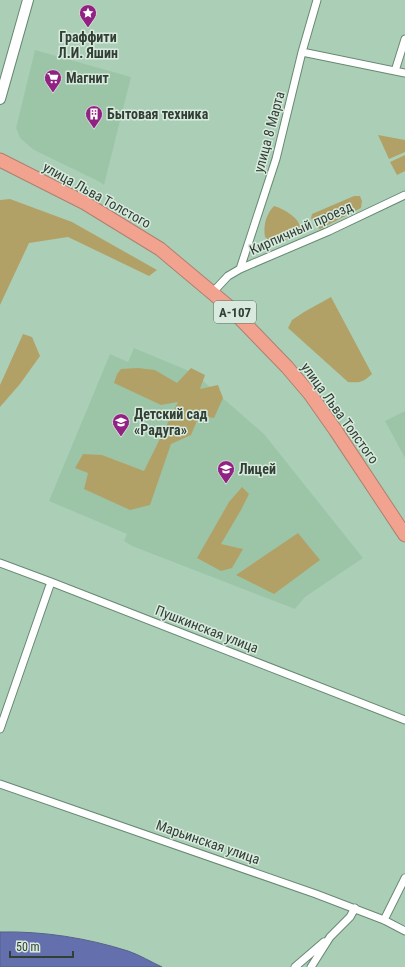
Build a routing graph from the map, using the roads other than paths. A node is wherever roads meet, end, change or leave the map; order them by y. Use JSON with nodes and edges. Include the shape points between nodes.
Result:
{"nodes":[{"id":1,"x":28,"y":0,"type":"edge"},
{"id":2,"x":317,"y":0,"type":"edge"},
{"id":3,"x":405,"y":39,"type":"edge"},
{"id":4,"x":302,"y":52,"type":"junction"},
{"id":5,"x":395,"y":71,"type":"junction"},
{"id":6,"x":405,"y":73,"type":"edge"},
{"id":7,"x":0,"y":99,"type":"edge"},
{"id":8,"x":0,"y":160,"type":"edge"},
{"id":9,"x":405,"y":195,"type":"edge"},
{"id":10,"x":240,"y":269,"type":"junction"},
{"id":11,"x":213,"y":292,"type":"junction"},
{"id":12,"x":405,"y":535,"type":"edge"},
{"id":13,"x":0,"y":563,"type":"edge"},
{"id":14,"x":51,"y":582,"type":"junction"},
{"id":15,"x":405,"y":720,"type":"edge"},
{"id":16,"x":0,"y":729,"type":"edge"},
{"id":17,"x":0,"y":784,"type":"edge"},
{"id":18,"x":405,"y":878,"type":"edge"},
{"id":19,"x":355,"y":908,"type":"junction"},
{"id":20,"x":384,"y":920,"type":"junction"},
{"id":21,"x":405,"y":931,"type":"edge"},
{"id":22,"x":330,"y":937,"type":"junction"},
{"id":23,"x":295,"y":967,"type":"edge"},
{"id":24,"x":311,"y":967,"type":"edge"}],
"edges":[{"from":1,"to":7,"type":"main road"},
{"from":2,"to":4,"type":"street","name":"улица 8 Марта"},
{"from":3,"to":5,"type":"street"},
{"from":4,"to":5,"type":"street"},
{"from":4,"to":10,"type":"street","name":"улица 8 Марта","via":[[276,159]]},
{"from":5,"to":6,"type":"street"},
{"from":8,"to":11,"type":"highway","name":"улица Льва Толстого","number":"А-107","via":[[85,203],[160,249]]},
{"from":9,"to":10,"type":"street","name":"Кирпичный проезд"},
{"from":10,"to":11,"type":"street","name":"Кирпичный проезд","via":[[228,276]]},
{"from":11,"to":12,"type":"highway","name":"улица Льва Толстого","number":"А-107","via":[[263,341],[310,394]]},
{"from":13,"to":14,"type":"street","name":"Пушкинская улица"},
{"from":14,"to":15,"type":"street","name":"Пушкинская улица"},
{"from":14,"to":16,"type":"street"},
{"from":17,"to":19,"type":"street","name":"Марьинская улица"},
{"from":18,"to":20,"type":"street"},
{"from":19,"to":20,"type":"street","name":"Марьинская улица"},
{"from":19,"to":22,"type":"street","via":[[350,917]]},
{"from":20,"to":21,"type":"street","name":"Марьинская улица"},
{"from":22,"to":23,"type":"street"},
{"from":22,"to":24,"type":"street"}]}
